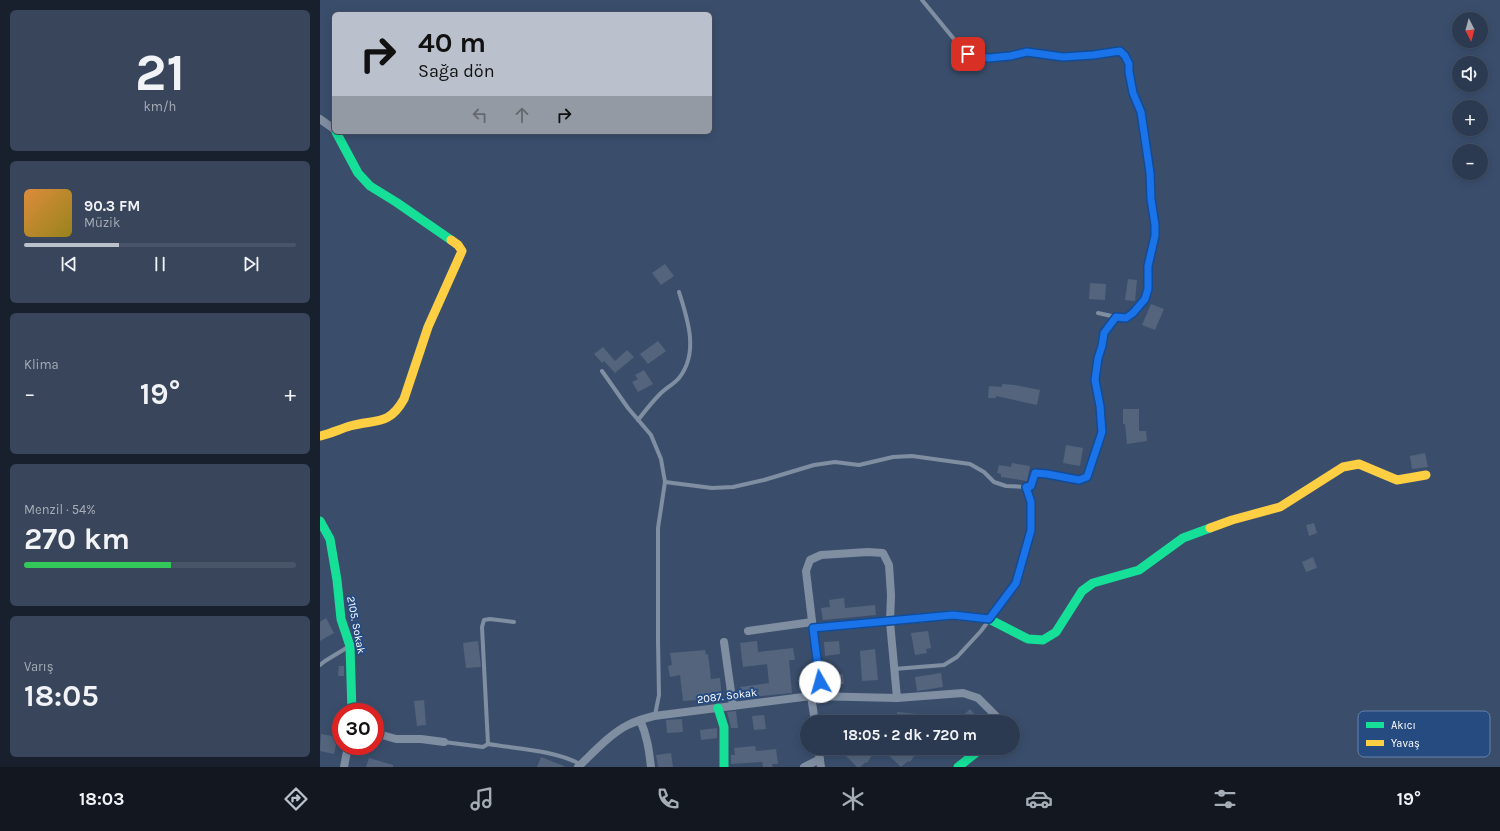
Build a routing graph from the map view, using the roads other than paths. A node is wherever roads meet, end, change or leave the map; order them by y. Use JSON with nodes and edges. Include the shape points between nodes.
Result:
{"nodes":[{"id":1,"x":922,"y":0,"type":"edge"},
{"id":2,"x":320,"y":119,"type":"edge"},
{"id":3,"x":332,"y":128,"type":"edge"},
{"id":4,"x":337,"y":134,"type":"edge"},
{"id":5,"x":679,"y":292,"type":"dead end"},
{"id":6,"x":1098,"y":313,"type":"dead end"},
{"id":7,"x":1116,"y":317,"type":"junction"},
{"id":8,"x":602,"y":372,"type":"dead end"},
{"id":9,"x":638,"y":420,"type":"junction"},
{"id":10,"x":320,"y":436,"type":"edge"},
{"id":11,"x":1426,"y":475,"type":"dead end"},
{"id":12,"x":664,"y":482,"type":"junction"},
{"id":13,"x":1026,"y":487,"type":"junction"},
{"id":14,"x":320,"y":521,"type":"edge"},
{"id":15,"x":989,"y":619,"type":"junction"},
{"id":16,"x":514,"y":622,"type":"dead end"},
{"id":17,"x":890,"y":622,"type":"junction"},
{"id":18,"x":812,"y":625,"type":"junction"},
{"id":19,"x":748,"y":631,"type":"dead end"},
{"id":20,"x":724,"y":642,"type":"dead end"},
{"id":21,"x":350,"y":646,"type":"junction"},
{"id":22,"x":320,"y":665,"type":"edge"},
{"id":23,"x":893,"y":669,"type":"junction"},
{"id":24,"x":811,"y":696,"type":"junction"},
{"id":25,"x":821,"y":696,"type":"junction"},
{"id":26,"x":897,"y":698,"type":"junction"},
{"id":27,"x":352,"y":703,"type":"edge"},
{"id":28,"x":733,"y":706,"type":"junction"},
{"id":29,"x":718,"y":708,"type":"junction"},
{"id":30,"x":814,"y":715,"type":"edge"},
{"id":31,"x":995,"y":715,"type":"edge"},
{"id":32,"x":654,"y":716,"type":"junction"},
{"id":33,"x":640,"y":720,"type":"junction"},
{"id":34,"x":384,"y":736,"type":"edge"},
{"id":35,"x":444,"y":742,"type":"joint"},
{"id":36,"x":488,"y":744,"type":"junction"},
{"id":37,"x":346,"y":755,"type":"edge"},
{"id":38,"x":973,"y":755,"type":"edge"},
{"id":39,"x":821,"y":763,"type":"edge"},
{"id":40,"x":579,"y":766,"type":"edge"},
{"id":41,"x":344,"y":767,"type":"edge"},
{"id":42,"x":651,"y":767,"type":"edge"},
{"id":43,"x":724,"y":767,"type":"edge"},
{"id":44,"x":804,"y":767,"type":"edge"},
{"id":45,"x":958,"y":767,"type":"edge"}],
"edges":[{"from":1,"to":7,"type":"lane","via":[[958,44],[968,54],[977,57],[1000,57],[1027,52],[1063,57],[1120,51],[1125,56],[1129,64],[1133,93],[1141,112],[1150,173],[1155,236],[1148,266],[1148,289],[1145,299],[1126,318]]},
{"from":2,"to":3,"type":"street"},
{"from":4,"to":10,"type":"street","via":[[358,173],[370,186],[458,245],[462,251],[433,317],[398,410],[390,418],[348,426]]},
{"from":5,"to":9,"type":"lane","via":[[690,334],[688,359],[678,379],[659,395]]},
{"from":6,"to":7,"type":"lane"},
{"from":7,"to":13,"type":"lane","via":[[1104,333],[1098,358],[1095,380],[1102,432],[1087,477],[1079,480],[1035,473],[1031,486]]},
{"from":8,"to":9,"type":"lane"},
{"from":9,"to":12,"type":"lane","via":[[651,435],[660,459]]},
{"from":11,"to":15,"type":"street","via":[[1397,480],[1359,464],[1343,467],[1280,507],[1232,520],[1183,538],[1139,570],[1093,583],[1082,591],[1056,632],[1043,640],[1028,639]]},
{"from":12,"to":13,"type":"lane","via":[[728,488],[814,465],[835,462],[859,465],[892,457],[912,456],[970,464],[994,482],[1006,486]]},
{"from":12,"to":32,"type":"lane","via":[[658,528],[660,695]]},
{"from":13,"to":15,"type":"lane","via":[[1031,502],[1031,530],[1016,583]]},
{"from":14,"to":21,"type":"street","name":"2105. Sokak","via":[[330,539],[341,619]]},
{"from":15,"to":17,"type":"street","via":[[953,615]]},
{"from":15,"to":23,"type":"lane","via":[[973,640],[944,665]]},
{"from":16,"to":36,"type":"lane","via":[[490,619],[484,620],[482,627]]},
{"from":17,"to":18,"type":"street"},
{"from":17,"to":18,"type":"street","via":[[889,565],[883,553],[868,552],[821,555],[810,560],[806,572]]},
{"from":17,"to":23,"type":"street"},
{"from":18,"to":19,"type":"street"},
{"from":18,"to":25,"type":"street"},
{"from":20,"to":28,"type":"street"},
{"from":21,"to":22,"type":"lane","via":[[324,660]]},
{"from":21,"to":27,"type":"street","name":"2105. Sokak"},
{"from":23,"to":26,"type":"street"},
{"from":24,"to":25,"type":"street","name":"2087. Sokak"},
{"from":24,"to":28,"type":"street","name":"2087. Sokak"},
{"from":24,"to":30,"type":"street"},
{"from":25,"to":26,"type":"street","name":"2087. Sokak"},
{"from":26,"to":31,"type":"street","name":"2087. Sokak","via":[[963,693],[978,698]]},
{"from":28,"to":29,"type":"street","name":"2087. Sokak"},
{"from":29,"to":32,"type":"street","name":"2087. Sokak"},
{"from":29,"to":43,"type":"street","via":[[724,727]]},
{"from":32,"to":33,"type":"street","name":"2087. Sokak"},
{"from":33,"to":40,"type":"street","name":"2087. Sokak","via":[[612,735]]},
{"from":33,"to":42,"type":"street","via":[[649,745]]},
{"from":34,"to":35,"type":"street","via":[[396,739]]},
{"from":35,"to":36,"type":"lane","via":[[483,747]]},
{"from":36,"to":40,"type":"lane","via":[[554,754],[569,758]]},
{"from":37,"to":41,"type":"street"},
{"from":38,"to":45,"type":"street"},
{"from":39,"to":44,"type":"street"}]}
